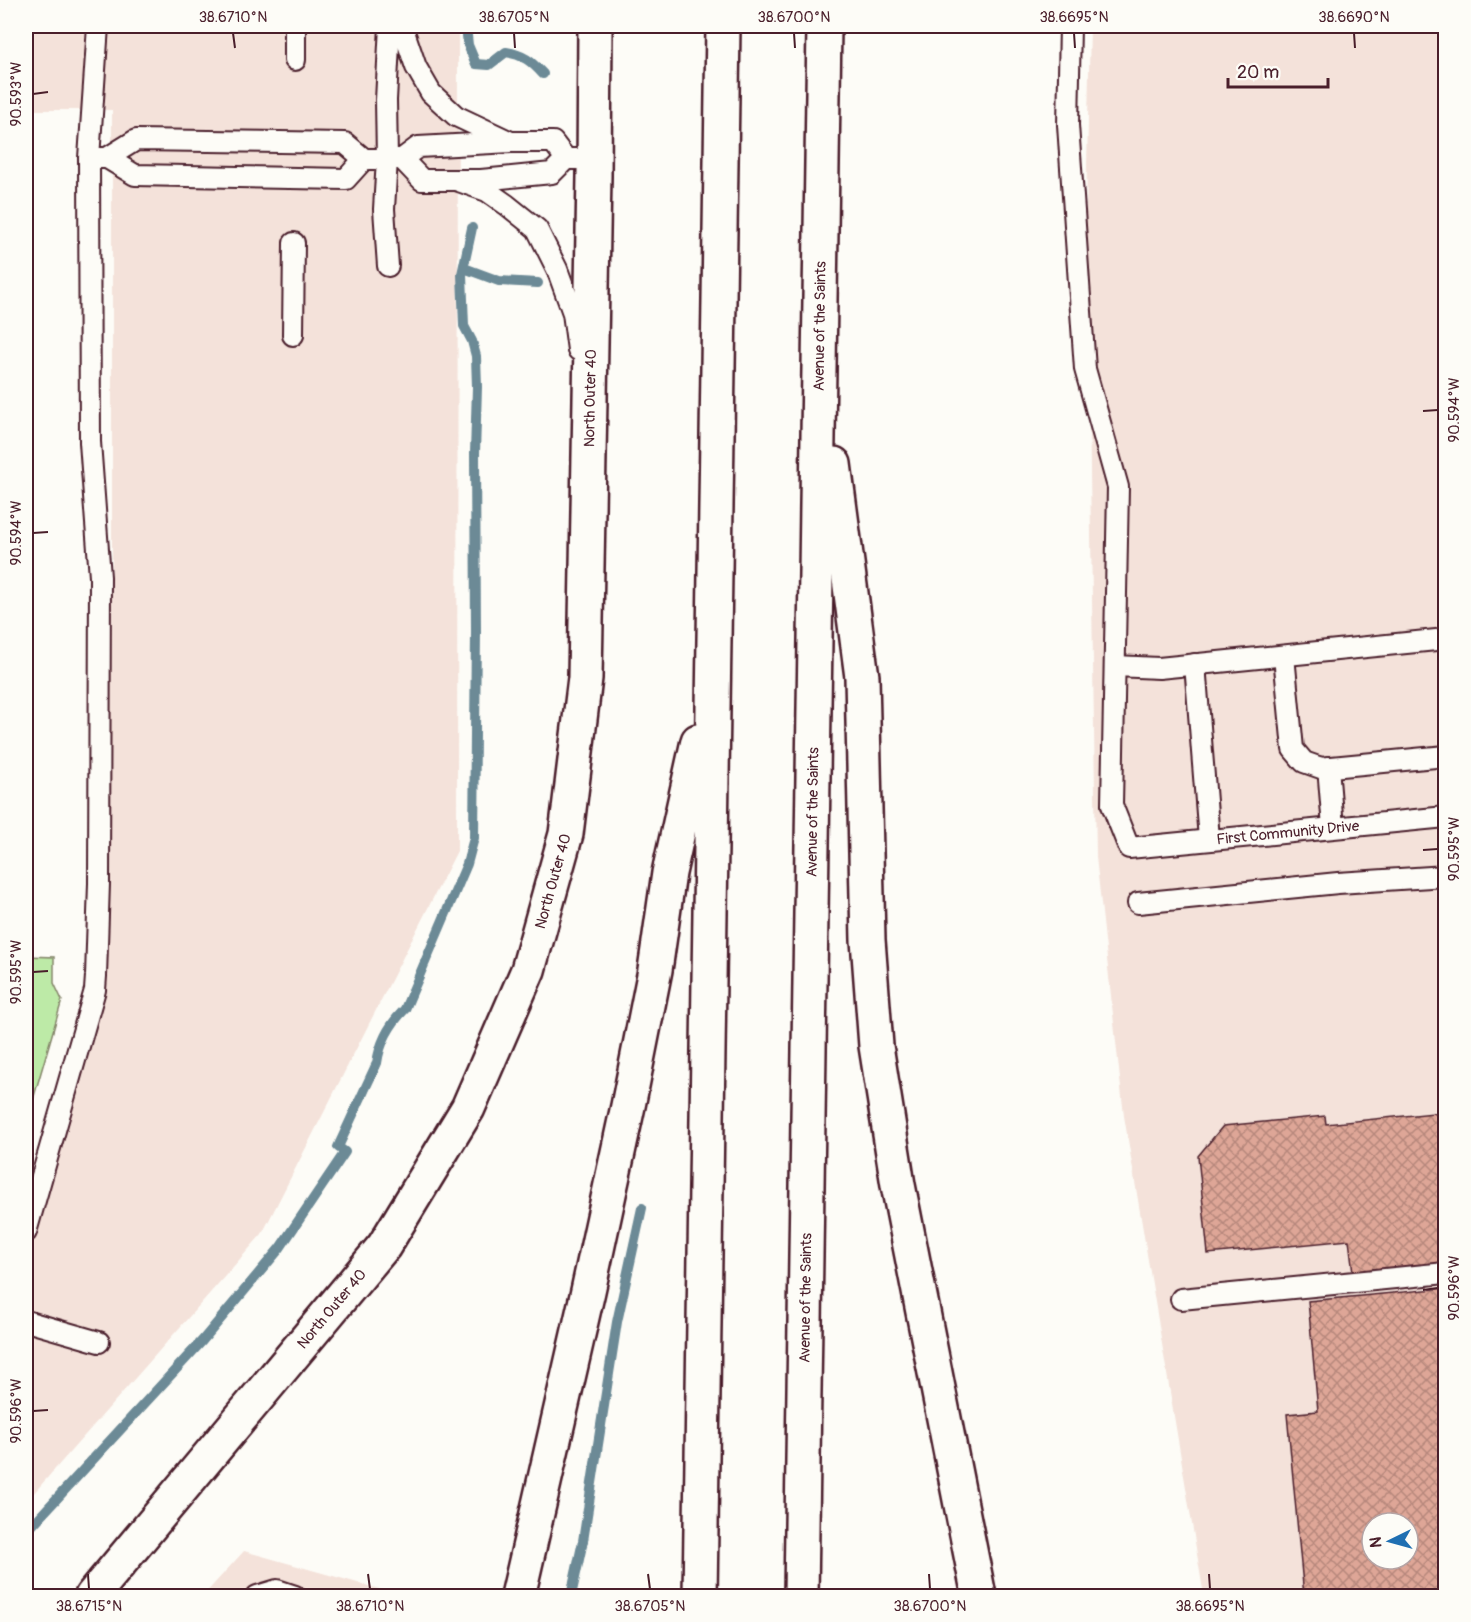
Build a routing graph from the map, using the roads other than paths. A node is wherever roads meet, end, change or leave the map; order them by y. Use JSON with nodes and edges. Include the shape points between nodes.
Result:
{"nodes":[{"id":1,"x":98,"y":26,"type":"edge"},
{"id":2,"x":295,"y":26,"type":"edge"},
{"id":3,"x":390,"y":26,"type":"edge"},
{"id":4,"x":402,"y":26,"type":"edge"},
{"id":5,"x":595,"y":26,"type":"edge"},
{"id":6,"x":723,"y":26,"type":"edge"},
{"id":7,"x":824,"y":26,"type":"edge"},
{"id":8,"x":1070,"y":26,"type":"edge"},
{"id":9,"x":295,"y":60,"type":"dead end"},
{"id":10,"x":511,"y":142,"type":"junction"},
{"id":11,"x":98,"y":158,"type":"junction"},
{"id":12,"x":364,"y":159,"type":"junction"},
{"id":13,"x":394,"y":159,"type":"junction"},
{"id":14,"x":579,"y":159,"type":"junction"},
{"id":15,"x":456,"y":180,"type":"junction"},
{"id":16,"x":294,"y":243,"type":"dead end"},
{"id":17,"x":388,"y":266,"type":"dead end"},
{"id":18,"x":293,"y":335,"type":"dead end"},
{"id":19,"x":819,"y":358,"type":"junction"},
{"id":20,"x":589,"y":428,"type":"junction"},
{"id":21,"x":1446,"y":639,"type":"edge"},
{"id":22,"x":1284,"y":656,"type":"junction"},
{"id":23,"x":1195,"y":664,"type":"junction"},
{"id":24,"x":1115,"y":666,"type":"junction"},
{"id":25,"x":713,"y":668,"type":"junction"},
{"id":26,"x":1446,"y":756,"type":"edge"},
{"id":27,"x":1328,"y":767,"type":"junction"},
{"id":28,"x":1446,"y":817,"type":"edge"},
{"id":29,"x":1333,"y":827,"type":"junction"},
{"id":30,"x":1209,"y":839,"type":"junction"},
{"id":31,"x":1446,"y":876,"type":"edge"},
{"id":32,"x":1138,"y":903,"type":"dead end"},
{"id":33,"x":26,"y":1232,"type":"edge"},
{"id":34,"x":1446,"y":1274,"type":"edge"},
{"id":35,"x":1181,"y":1299,"type":"dead end"},
{"id":36,"x":26,"y":1322,"type":"edge"},
{"id":37,"x":99,"y":1342,"type":"dead end"},
{"id":38,"x":92,"y":1596,"type":"edge"},
{"id":39,"x":257,"y":1596,"type":"edge"},
{"id":40,"x":295,"y":1596,"type":"edge"},
{"id":41,"x":518,"y":1596,"type":"edge"},
{"id":42,"x":700,"y":1596,"type":"edge"},
{"id":43,"x":801,"y":1596,"type":"edge"},
{"id":44,"x":979,"y":1596,"type":"edge"}],
"edges":[{"from":1,"to":11,"type":"lane"},
{"from":2,"to":9,"type":"lane"},
{"from":3,"to":13,"type":"lane","via":[[386,100]]},
{"from":4,"to":10,"type":"lane","via":[[416,68],[431,93],[456,116]]},
{"from":5,"to":14,"type":"main road","name":"North Outer 40"},
{"from":6,"to":25,"type":"main road"},
{"from":7,"to":19,"type":"main road","name":"Avenue of the Saints"},
{"from":8,"to":24,"type":"lane","via":[[1068,125],[1085,369],[1118,487]]},
{"from":10,"to":13,"type":"lane","via":[[418,147]]},
{"from":10,"to":14,"type":"lane","via":[[553,142]]},
{"from":11,"to":12,"type":"lane","via":[[136,140],[345,143]]},
{"from":11,"to":12,"type":"lane","via":[[135,175],[346,179]]},
{"from":11,"to":33,"type":"lane","via":[[90,442],[99,577],[96,976]]},
{"from":12,"to":13,"type":"lane"},
{"from":13,"to":15,"type":"lane","via":[[422,180]]},
{"from":13,"to":17,"type":"lane","via":[[384,209]]},
{"from":14,"to":15,"type":"lane","via":[[552,173]]},
{"from":14,"to":20,"type":"main road","name":"North Outer 40","via":[[594,187]]},
{"from":15,"to":20,"type":"lane","via":[[487,191],[537,229],[573,313]]},
{"from":16,"to":18,"type":"lane"},
{"from":19,"to":43,"type":"main road","name":"Avenue of the Saints"},
{"from":19,"to":44,"type":"main road","via":[[862,677],[868,940],[876,1046],[898,1185]]},
{"from":20,"to":38,"type":"main road","name":"North Outer 40","via":[[585,678],[566,834],[528,970],[468,1108],[384,1246]]},
{"from":21,"to":22,"type":"lane"},
{"from":22,"to":23,"type":"lane"},
{"from":22,"to":27,"type":"lane","via":[[1293,749],[1304,762]]},
{"from":23,"to":24,"type":"lane","via":[[1159,668]]},
{"from":23,"to":30,"type":"lane"},
{"from":24,"to":30,"type":"lane","name":"First Community Drive","via":[[1112,805],[1130,848]]},
{"from":25,"to":41,"type":"main road","via":[[669,873],[626,1118]]},
{"from":25,"to":42,"type":"main road"},
{"from":26,"to":27,"type":"lane"},
{"from":27,"to":29,"type":"lane"},
{"from":28,"to":29,"type":"lane","name":"First Community Drive"},
{"from":29,"to":30,"type":"lane","name":"First Community Drive"},
{"from":31,"to":32,"type":"lane"},
{"from":34,"to":35,"type":"lane"},
{"from":36,"to":37,"type":"lane"},
{"from":39,"to":40,"type":"lane","via":[[277,1590]]}]}
